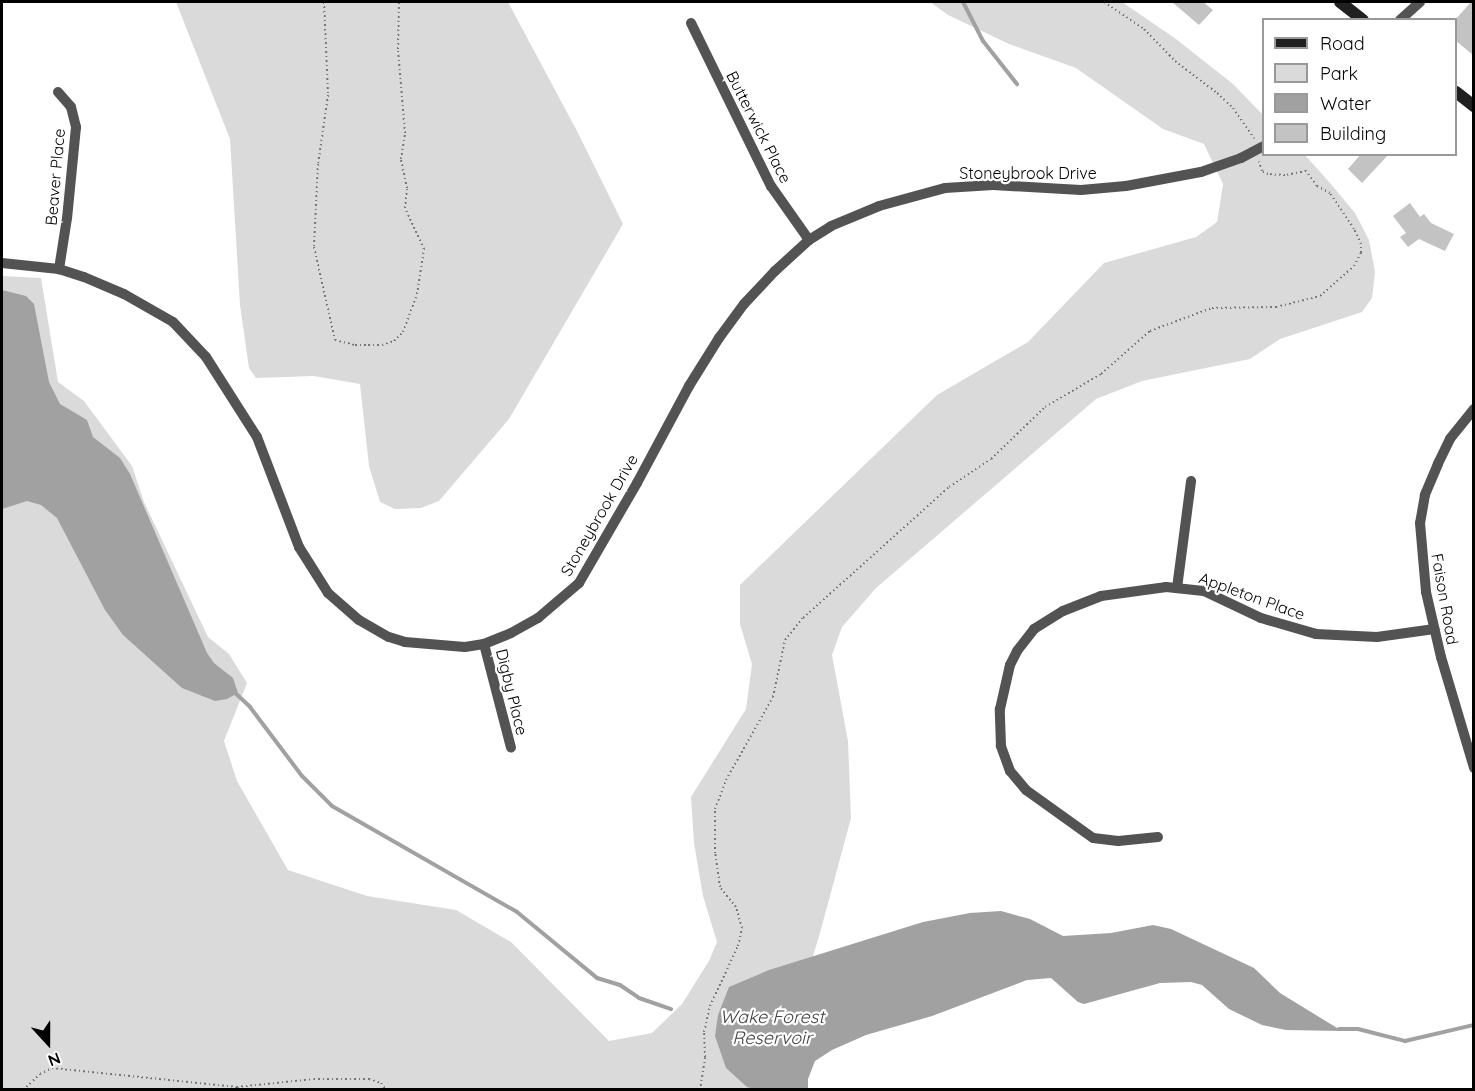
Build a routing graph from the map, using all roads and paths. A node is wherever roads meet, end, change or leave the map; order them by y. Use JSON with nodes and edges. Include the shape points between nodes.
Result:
{"nodes":[{"id":1,"x":324,"y":2,"type":"edge"},
{"id":2,"x":399,"y":2,"type":"edge"},
{"id":3,"x":1104,"y":2,"type":"edge"},
{"id":4,"x":1340,"y":2,"type":"edge"},
{"id":5,"x":1420,"y":2,"type":"edge"},
{"id":6,"x":1360,"y":18,"type":"edge"},
{"id":7,"x":1402,"y":18,"type":"edge"},
{"id":8,"x":691,"y":23,"type":"dead end"},
{"id":9,"x":58,"y":92,"type":"dead end"},
{"id":10,"x":1457,"y":94,"type":"edge"},
{"id":11,"x":1473,"y":106,"type":"edge"},
{"id":12,"x":1260,"y":148,"type":"edge"},
{"id":13,"x":809,"y":240,"type":"junction"},
{"id":14,"x":2,"y":264,"type":"edge"},
{"id":15,"x":59,"y":269,"type":"junction"},
{"id":16,"x":1473,"y":409,"type":"edge"},
{"id":17,"x":1191,"y":481,"type":"dead end"},
{"id":18,"x":1177,"y":588,"type":"junction"},
{"id":19,"x":1434,"y":629,"type":"junction"},
{"id":20,"x":484,"y":644,"type":"junction"},
{"id":21,"x":511,"y":748,"type":"dead end"},
{"id":22,"x":1473,"y":768,"type":"edge"},
{"id":23,"x":1158,"y":837,"type":"dead end"},
{"id":24,"x":23,"y":1089,"type":"edge"},
{"id":25,"x":386,"y":1089,"type":"edge"},
{"id":26,"x":700,"y":1089,"type":"edge"}],
"edges":[{"from":1,"to":2,"type":"path","via":[[328,95],[318,164],[314,247],[334,340],[355,345],[388,343],[403,332],[417,294],[424,249],[405,208]]},
{"from":3,"to":12,"type":"path","via":[[1144,28],[1175,61],[1217,93]]},
{"from":4,"to":6,"type":"street"},
{"from":5,"to":7,"type":"street"},
{"from":8,"to":13,"type":"street","name":"Butterwick Place","via":[[771,186]]},
{"from":9,"to":15,"type":"street","name":"Beaver Place","via":[[70,107],[76,127]]},
{"from":10,"to":11,"type":"street"},
{"from":12,"to":13,"type":"street","name":"Stoneybrook Drive","via":[[1201,172],[1103,189],[993,185],[945,188],[854,215]]},
{"from":12,"to":26,"type":"path","via":[[1262,171],[1276,176],[1306,171],[1317,186],[1330,193],[1361,244],[1362,253],[1354,266],[1320,296],[1276,308],[1212,308],[1150,331],[1101,374],[1044,407],[991,459],[949,487],[803,618],[785,640],[773,697],[726,780],[715,809],[720,887],[736,907],[742,928],[738,946],[710,1006]]},
{"from":13,"to":20,"type":"street","name":"Stoneybrook Drive","via":[[774,271],[719,338],[579,583],[538,618]]},
{"from":14,"to":15,"type":"street","name":"Stoneybrook Drive"},
{"from":15,"to":20,"type":"street","name":"Stoneybrook Drive","via":[[148,306],[191,339],[257,437],[308,565],[347,611],[372,628],[405,642],[444,647]]},
{"from":16,"to":19,"type":"street","name":"Faison Road","via":[[1450,439],[1420,523]]},
{"from":17,"to":18,"type":"street"},
{"from":18,"to":19,"type":"street","name":"Appleton Place","via":[[1204,591],[1261,618],[1316,634],[1377,637]]},
{"from":18,"to":23,"type":"street","name":"Appleton Place","via":[[1101,596],[1063,611],[1034,629],[1010,665],[999,722],[1005,759],[1017,781],[1077,830],[1105,840]]},
{"from":19,"to":22,"type":"street","name":"Faison Road"},
{"from":20,"to":21,"type":"street","name":"Digby Place"},
{"from":24,"to":25,"type":"path","via":[[52,1068],[237,1087],[314,1079],[369,1079]]}]}
